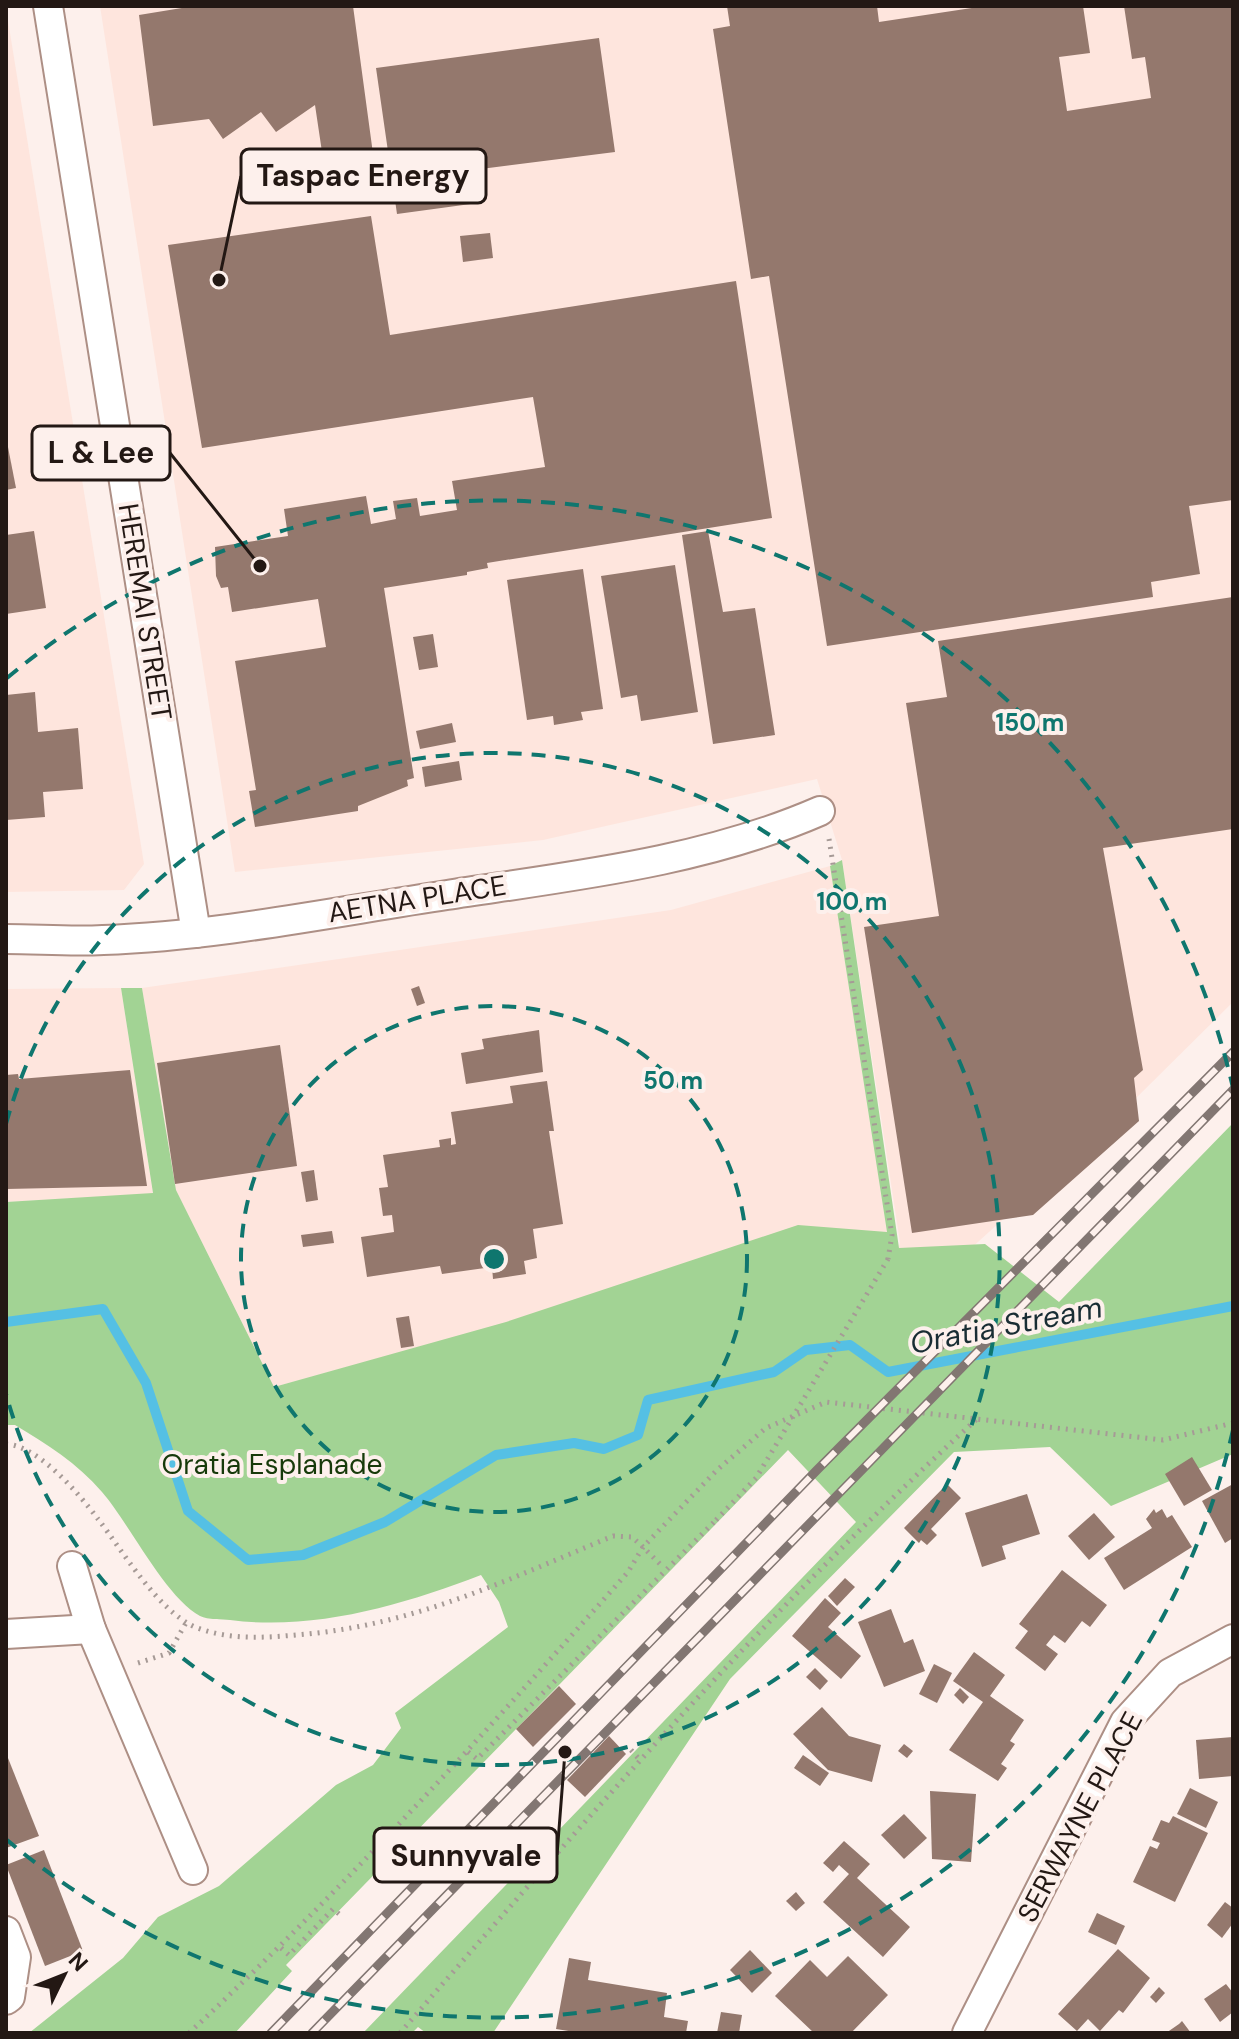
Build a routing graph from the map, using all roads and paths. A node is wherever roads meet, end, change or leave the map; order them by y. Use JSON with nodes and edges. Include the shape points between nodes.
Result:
{"nodes":[{"id":1,"x":48,"y":6,"type":"edge"},
{"id":2,"x":820,"y":811,"type":"joint"},
{"id":3,"x":196,"y":933,"type":"junction"},
{"id":4,"x":6,"y":939,"type":"edge"},
{"id":5,"x":979,"y":1418,"type":"junction"},
{"id":6,"x":1233,"y":1423,"type":"edge"},
{"id":7,"x":6,"y":1444,"type":"edge"},
{"id":8,"x":645,"y":1549,"type":"junction"},
{"id":9,"x":72,"y":1566,"type":"dead end"},
{"id":10,"x":662,"y":1566,"type":"dead end"},
{"id":11,"x":187,"y":1621,"type":"junction"},
{"id":12,"x":91,"y":1629,"type":"junction"},
{"id":13,"x":6,"y":1634,"type":"edge"},
{"id":14,"x":1233,"y":1639,"type":"edge"},
{"id":15,"x":135,"y":1664,"type":"dead end"},
{"id":16,"x":561,"y":1676,"type":"junction"},
{"id":17,"x":567,"y":1681,"type":"dead end"},
{"id":18,"x":631,"y":1750,"type":"dead end"},
{"id":19,"x":468,"y":1752,"type":"junction"},
{"id":20,"x":639,"y":1759,"type":"junction"},
{"id":21,"x":193,"y":1870,"type":"dead end"},
{"id":22,"x":339,"y":1914,"type":"dead end"},
{"id":23,"x":6,"y":1931,"type":"edge"},
{"id":24,"x":281,"y":1948,"type":"junction"},
{"id":25,"x":6,"y":2000,"type":"edge"},
{"id":26,"x":189,"y":2033,"type":"edge"},
{"id":27,"x":400,"y":2033,"type":"edge"},
{"id":28,"x":967,"y":2033,"type":"edge"}],
"edges":[{"from":1,"to":3,"type":"street","name":"HEREMAI STREET"},
{"from":2,"to":3,"type":"street","name":"AETNA PLACE","via":[[696,853]]},
{"from":2,"to":16,"type":"path","bridge":true,"via":[[833,855],[890,1220],[888,1259],[756,1478]]},
{"from":3,"to":4,"type":"street","name":"AETNA PLACE","via":[[102,941]]},
{"from":5,"to":6,"type":"path","via":[[1163,1440]]},
{"from":5,"to":8,"type":"path","via":[[826,1402],[766,1428],[717,1470]]},
{"from":5,"to":20,"type":"path","via":[[874,1513]]},
{"from":7,"to":11,"type":"path","via":[[52,1467],[86,1502],[158,1598]]},
{"from":8,"to":10,"type":"path"},
{"from":8,"to":11,"type":"path","via":[[632,1537],[613,1536],[438,1609],[349,1631],[247,1639]]},
{"from":8,"to":19,"type":"path"},
{"from":9,"to":12,"type":"street"},
{"from":11,"to":15,"type":"path","via":[[169,1653]]},
{"from":12,"to":13,"type":"street"},
{"from":12,"to":21,"type":"street"},
{"from":14,"to":28,"type":"street","name":"SERWAYNE PLACE","via":[[1170,1673],[1125,1722]]},
{"from":16,"to":17,"type":"path"},
{"from":16,"to":19,"type":"path","via":[[477,1759]]},
{"from":18,"to":20,"type":"path"},
{"from":19,"to":24,"type":"path"},
{"from":20,"to":27,"type":"path"},
{"from":22,"to":24,"type":"path","via":[[333,1909],[289,1955]]},
{"from":23,"to":25,"type":"street","via":[[16,1957]]},
{"from":24,"to":26,"type":"path"}]}
